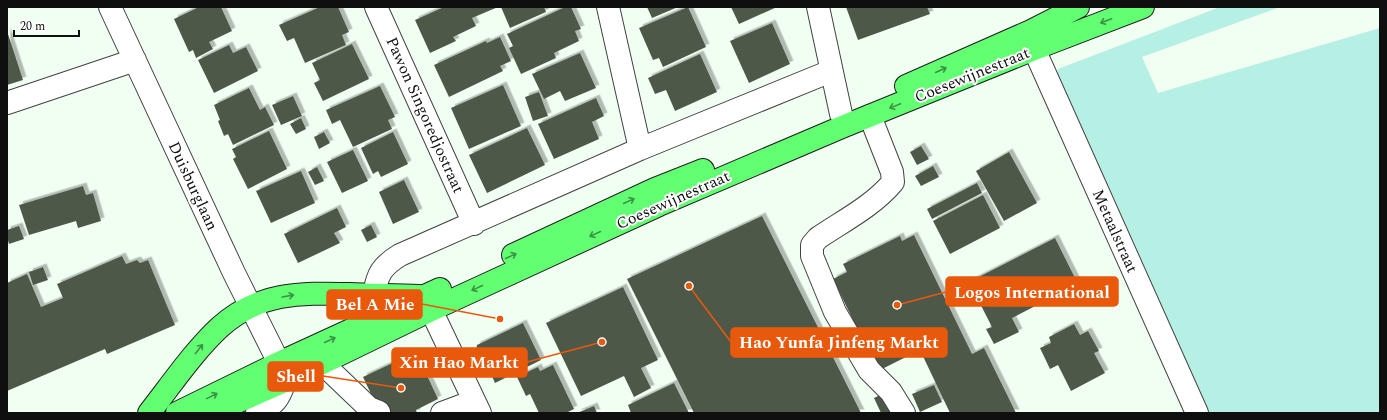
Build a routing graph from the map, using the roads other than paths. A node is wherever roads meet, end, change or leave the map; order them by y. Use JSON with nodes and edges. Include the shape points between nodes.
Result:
{"nodes":[{"id":1,"x":110,"y":7,"type":"edge"},
{"id":2,"x":376,"y":7,"type":"edge"},
{"id":3,"x":608,"y":7,"type":"edge"},
{"id":4,"x":818,"y":7,"type":"edge"},
{"id":5,"x":1078,"y":7,"type":"edge"},
{"id":6,"x":1143,"y":7,"type":"edge"},
{"id":7,"x":1034,"y":49,"type":"junction"},
{"id":8,"x":135,"y":60,"type":"junction"},
{"id":9,"x":831,"y":71,"type":"junction"},
{"id":10,"x":7,"y":103,"type":"edge"},
{"id":11,"x":841,"y":114,"type":"junction"},
{"id":12,"x":870,"y":116,"type":"junction"},
{"id":13,"x":640,"y":149,"type":"junction"},
{"id":14,"x":474,"y":224,"type":"junction"},
{"id":15,"x":374,"y":295,"type":"junction"},
{"id":16,"x":428,"y":303,"type":"junction"},
{"id":17,"x":251,"y":306,"type":"junction"},
{"id":18,"x":322,"y":363,"type":"junction"},
{"id":19,"x":282,"y":372,"type":"junction"},
{"id":20,"x":477,"y":407,"type":"edge"},
{"id":21,"x":379,"y":412,"type":"edge"},
{"id":22,"x":149,"y":413,"type":"edge"},
{"id":23,"x":177,"y":413,"type":"edge"},
{"id":24,"x":212,"y":413,"type":"edge"},
{"id":25,"x":257,"y":413,"type":"edge"},
{"id":26,"x":442,"y":413,"type":"edge"},
{"id":27,"x":904,"y":413,"type":"edge"},
{"id":28,"x":1196,"y":413,"type":"edge"}],
"edges":[{"from":1,"to":8,"type":"street","name":"Duisburglaan"},
{"from":2,"to":14,"type":"street","name":"Pawon Singoredjostraat"},
{"from":3,"to":13,"type":"street"},
{"from":4,"to":9,"type":"street"},
{"from":11,"to":5,"type":"main road","name":"Coesewijnestraat","one_way":true,"via":[[1031,31]]},
{"from":6,"to":7,"type":"main road","name":"Coesewijnestraat","one_way":true},
{"from":7,"to":12,"type":"main road","name":"Coesewijnestraat","one_way":true},
{"from":7,"to":28,"type":"street","name":"Metaalstraat"},
{"from":8,"to":10,"type":"street"},
{"from":8,"to":17,"type":"street","name":"Duisburglaan"},
{"from":9,"to":11,"type":"street"},
{"from":9,"to":13,"type":"street"},
{"from":16,"to":11,"type":"main road","name":"Coesewijnestraat","one_way":true,"via":[[656,189]]},
{"from":12,"to":16,"type":"main road","name":"Coesewijnestraat","one_way":true},
{"from":12,"to":27,"type":"street","via":[[892,172],[893,182],[870,203],[818,238],[812,245],[812,256],[839,318],[869,370],[891,392]]},
{"from":13,"to":14,"type":"street"},
{"from":14,"to":15,"type":"street","via":[[388,263],[376,280]]},
{"from":15,"to":16,"type":"main road"},
{"from":17,"to":15,"type":"main road","one_way":true,"via":[[299,294]]},
{"from":16,"to":18,"type":"main road","name":"Coesewijnestraat"},
{"from":19,"to":16,"type":"main road","name":"Coesewijnestraat","one_way":true},
{"from":16,"to":20,"type":"street"},
{"from":17,"to":19,"type":"street","name":"Duisburglaan"},
{"from":22,"to":17,"type":"main road","one_way":true,"via":[[204,343],[233,316]]},
{"from":18,"to":19,"type":"main road","name":"Coesewijnestraat"},
{"from":18,"to":21,"type":"street","via":[[370,408]]},
{"from":23,"to":19,"type":"main road","name":"Coesewijnestraat","one_way":true},
{"from":19,"to":24,"type":"main road","name":"Coesewijnestraat"},
{"from":19,"to":25,"type":"street","via":[[277,400]]},
{"from":20,"to":26,"type":"street"}]}
